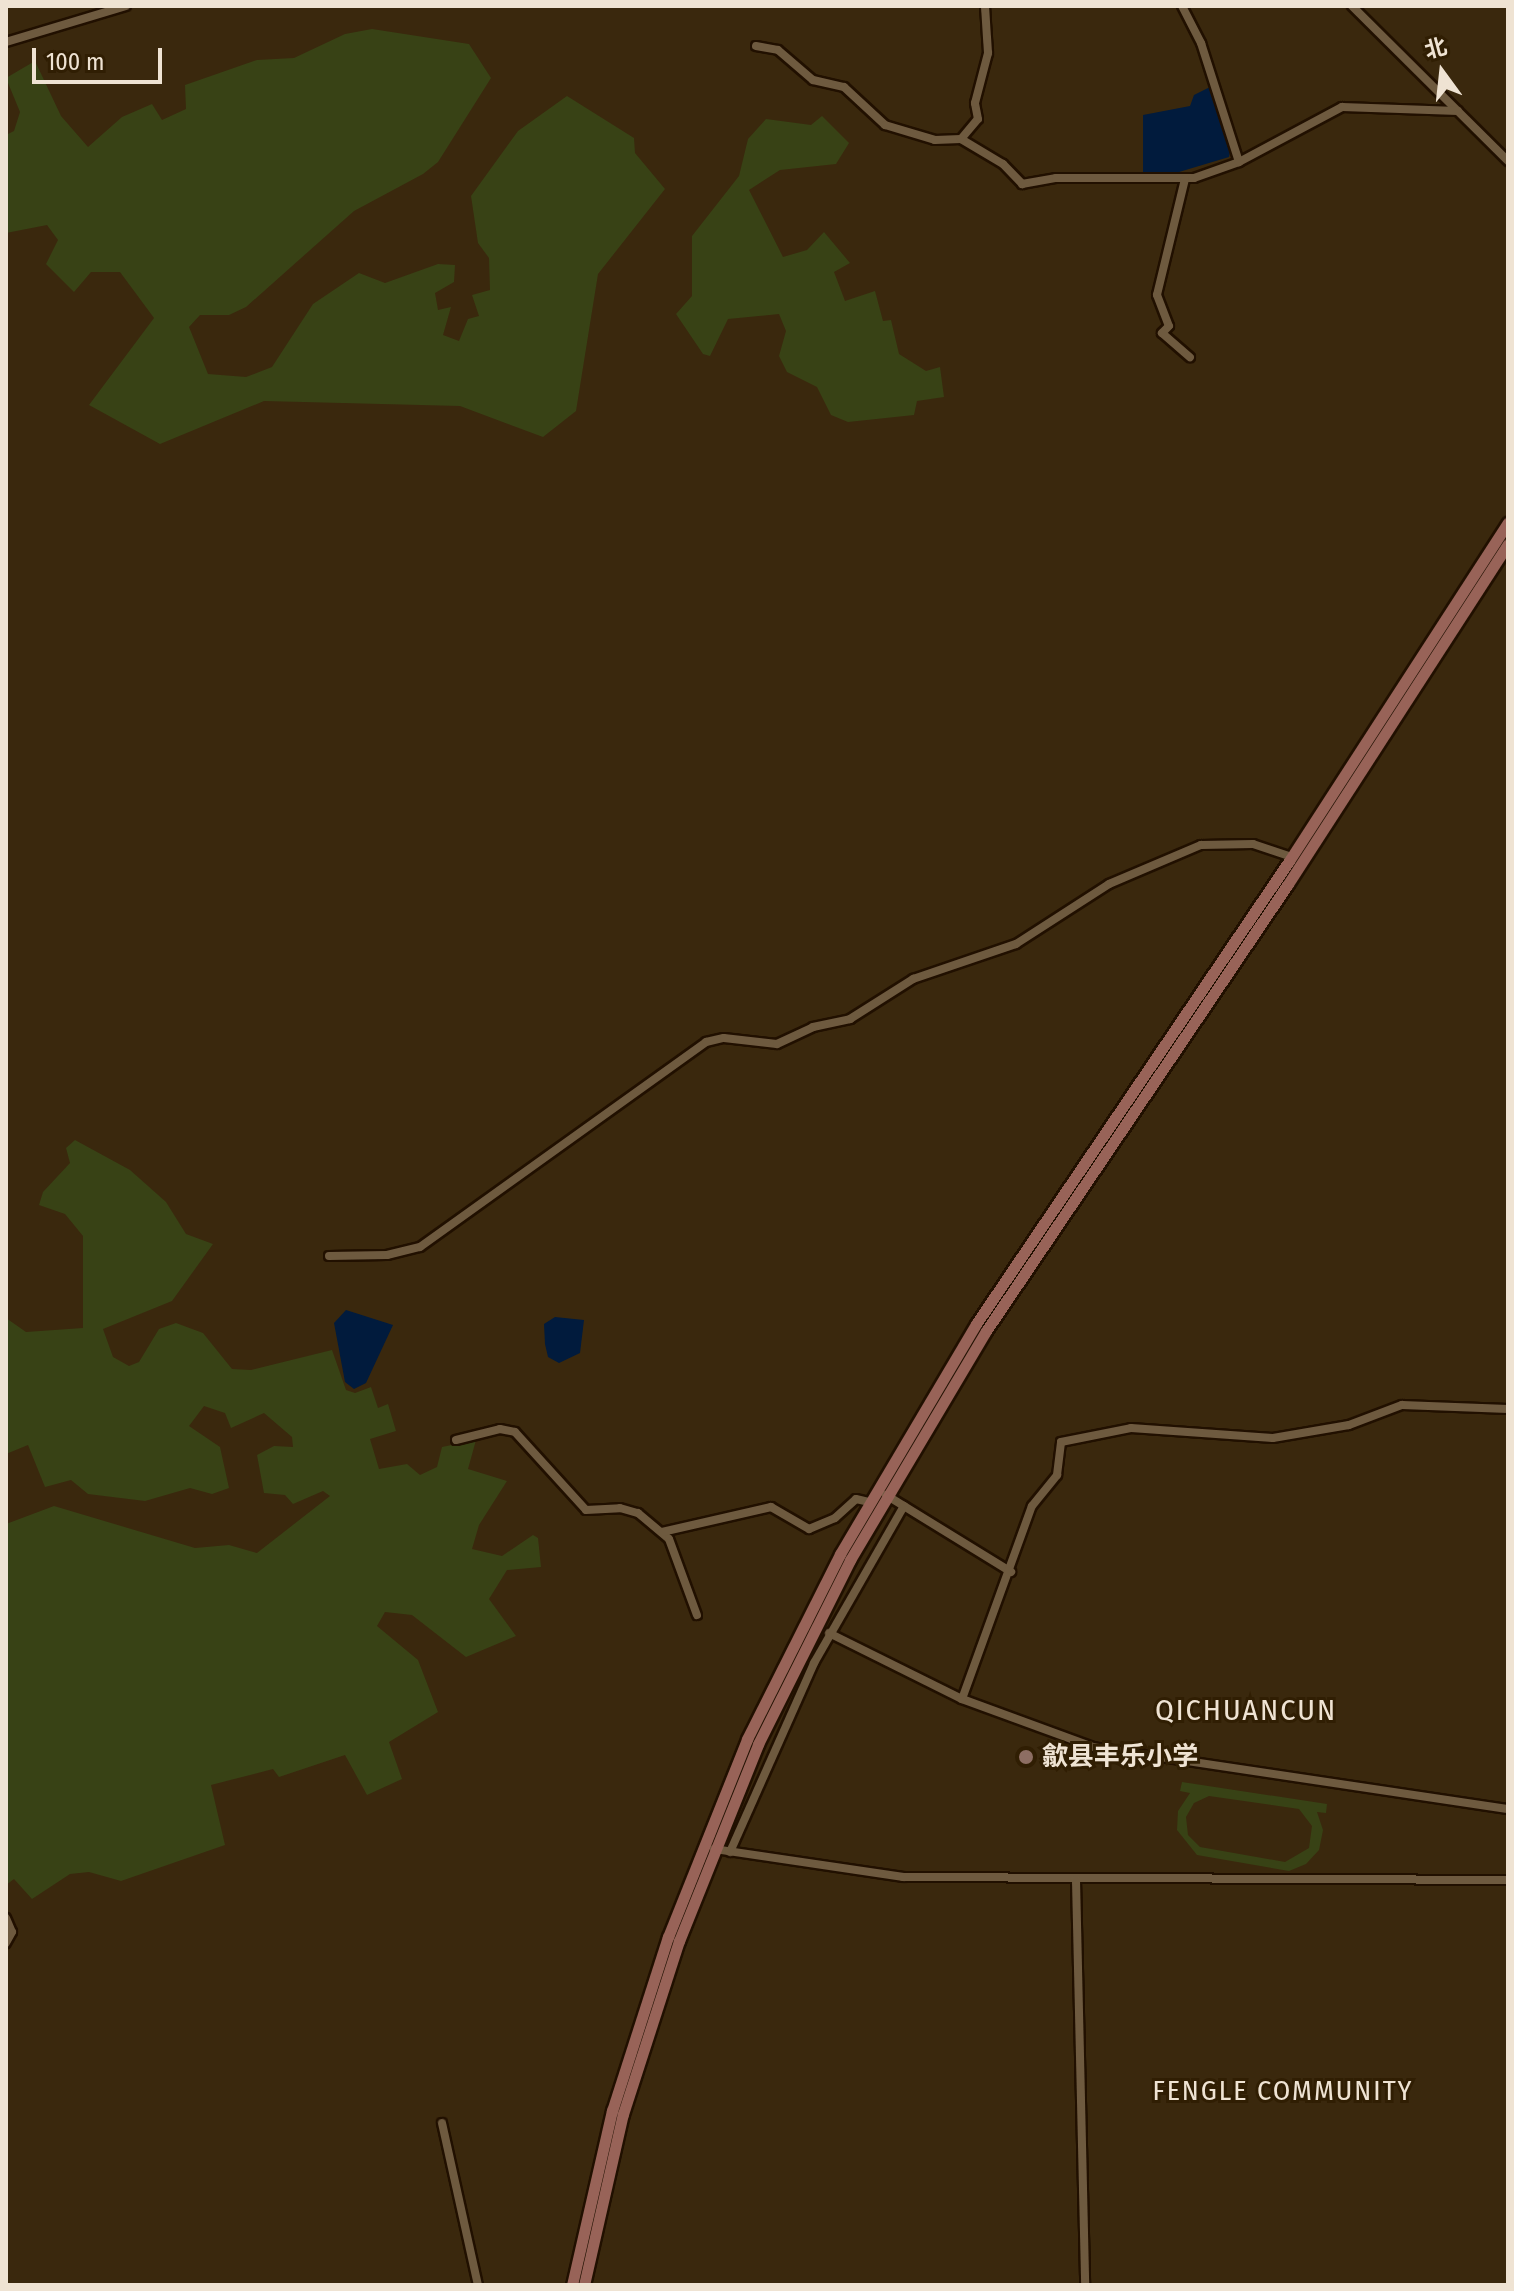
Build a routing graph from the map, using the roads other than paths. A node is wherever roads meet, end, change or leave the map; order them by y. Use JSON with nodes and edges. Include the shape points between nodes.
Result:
{"nodes":[{"id":1,"x":126,"y":6,"type":"edge"},
{"id":2,"x":985,"y":6,"type":"edge"},
{"id":3,"x":1182,"y":6,"type":"edge"},
{"id":4,"x":1352,"y":6,"type":"edge"},
{"id":5,"x":6,"y":42,"type":"edge"},
{"id":6,"x":756,"y":46,"type":"dead end"},
{"id":7,"x":1458,"y":111,"type":"junction"},
{"id":8,"x":961,"y":139,"type":"junction"},
{"id":9,"x":1508,"y":161,"type":"edge"},
{"id":10,"x":1239,"y":162,"type":"junction"},
{"id":11,"x":1185,"y":179,"type":"junction"},
{"id":12,"x":1190,"y":357,"type":"dead end"},
{"id":13,"x":1508,"y":523,"type":"edge"},
{"id":14,"x":1508,"y":544,"type":"edge"},
{"id":15,"x":1292,"y":857,"type":"junction"},
{"id":16,"x":329,"y":1256,"type":"dead end"},
{"id":17,"x":1508,"y":1409,"type":"edge"},
{"id":18,"x":456,"y":1440,"type":"dead end"},
{"id":19,"x":886,"y":1495,"type":"junction"},
{"id":20,"x":869,"y":1502,"type":"junction"},
{"id":21,"x":904,"y":1506,"type":"junction"},
{"id":22,"x":662,"y":1532,"type":"junction"},
{"id":23,"x":1011,"y":1572,"type":"junction"},
{"id":24,"x":697,"y":1615,"type":"dead end"},
{"id":25,"x":829,"y":1633,"type":"junction"},
{"id":26,"x":962,"y":1699,"type":"junction"},
{"id":27,"x":1508,"y":1809,"type":"edge"},
{"id":28,"x":714,"y":1849,"type":"junction"},
{"id":29,"x":730,"y":1852,"type":"junction"},
{"id":30,"x":1076,"y":1880,"type":"junction"},
{"id":31,"x":1508,"y":1880,"type":"edge"},
{"id":32,"x":6,"y":1918,"type":"edge"},
{"id":33,"x":6,"y":1943,"type":"edge"},
{"id":34,"x":442,"y":2123,"type":"dead end"},
{"id":35,"x":478,"y":2285,"type":"edge"},
{"id":36,"x":572,"y":2285,"type":"edge"},
{"id":37,"x":584,"y":2285,"type":"edge"},
{"id":38,"x":1085,"y":2285,"type":"edge"}],
"edges":[{"from":1,"to":5,"type":"street"},
{"from":2,"to":8,"type":"street","via":[[988,53],[975,103],[978,119]]},
{"from":3,"to":10,"type":"street","via":[[1201,43]]},
{"from":4,"to":7,"type":"street"},
{"from":6,"to":8,"type":"street","via":[[778,50],[813,80],[844,87],[885,125],[935,140]]},
{"from":7,"to":9,"type":"street"},
{"from":7,"to":10,"type":"street","via":[[1342,107]]},
{"from":8,"to":11,"type":"street","via":[[1003,164],[1022,184],[1056,178]]},
{"from":10,"to":11,"type":"street"},
{"from":11,"to":12,"type":"street","via":[[1157,295],[1169,326],[1162,333]]},
{"from":13,"to":15,"type":"main road"},
{"from":14,"to":19,"type":"main road","via":[[1294,876],[986,1331]]},
{"from":15,"to":16,"type":"street","via":[[1253,844],[1201,845],[1109,884],[1016,944],[913,979],[850,1019],[813,1027],[777,1044],[724,1038],[706,1042],[420,1247],[387,1255]]},
{"from":15,"to":20,"type":"main road","via":[[976,1324]]},
{"from":17,"to":23,"type":"street","via":[[1402,1405],[1349,1425],[1303,1428],[1273,1438],[1137,1428],[1061,1442],[1057,1475],[1032,1506]]},
{"from":18,"to":22,"type":"street","via":[[500,1429],[515,1432],[586,1510],[629,1509]]},
{"from":19,"to":21,"type":"street"},
{"from":19,"to":28,"type":"main road","via":[[782,1691]]},
{"from":20,"to":22,"type":"street","via":[[856,1499],[835,1518],[809,1529],[771,1507]]},
{"from":20,"to":36,"type":"main road","via":[[766,1698],[699,1855],[625,2068]]},
{"from":21,"to":23,"type":"street"},
{"from":21,"to":25,"type":"street"},
{"from":22,"to":24,"type":"street","via":[[683,1565]]},
{"from":23,"to":26,"type":"street"},
{"from":25,"to":26,"type":"street"},
{"from":25,"to":29,"type":"street"},
{"from":26,"to":27,"type":"street","via":[[1052,1735],[1117,1752]]},
{"from":28,"to":29,"type":"street"},
{"from":28,"to":37,"type":"main road","via":[[636,2071]]},
{"from":29,"to":30,"type":"street","via":[[903,1877]]},
{"from":30,"to":31,"type":"street"},
{"from":30,"to":38,"type":"street"},
{"from":32,"to":33,"type":"street","via":[[12,1932]]},
{"from":34,"to":35,"type":"street"}]}
